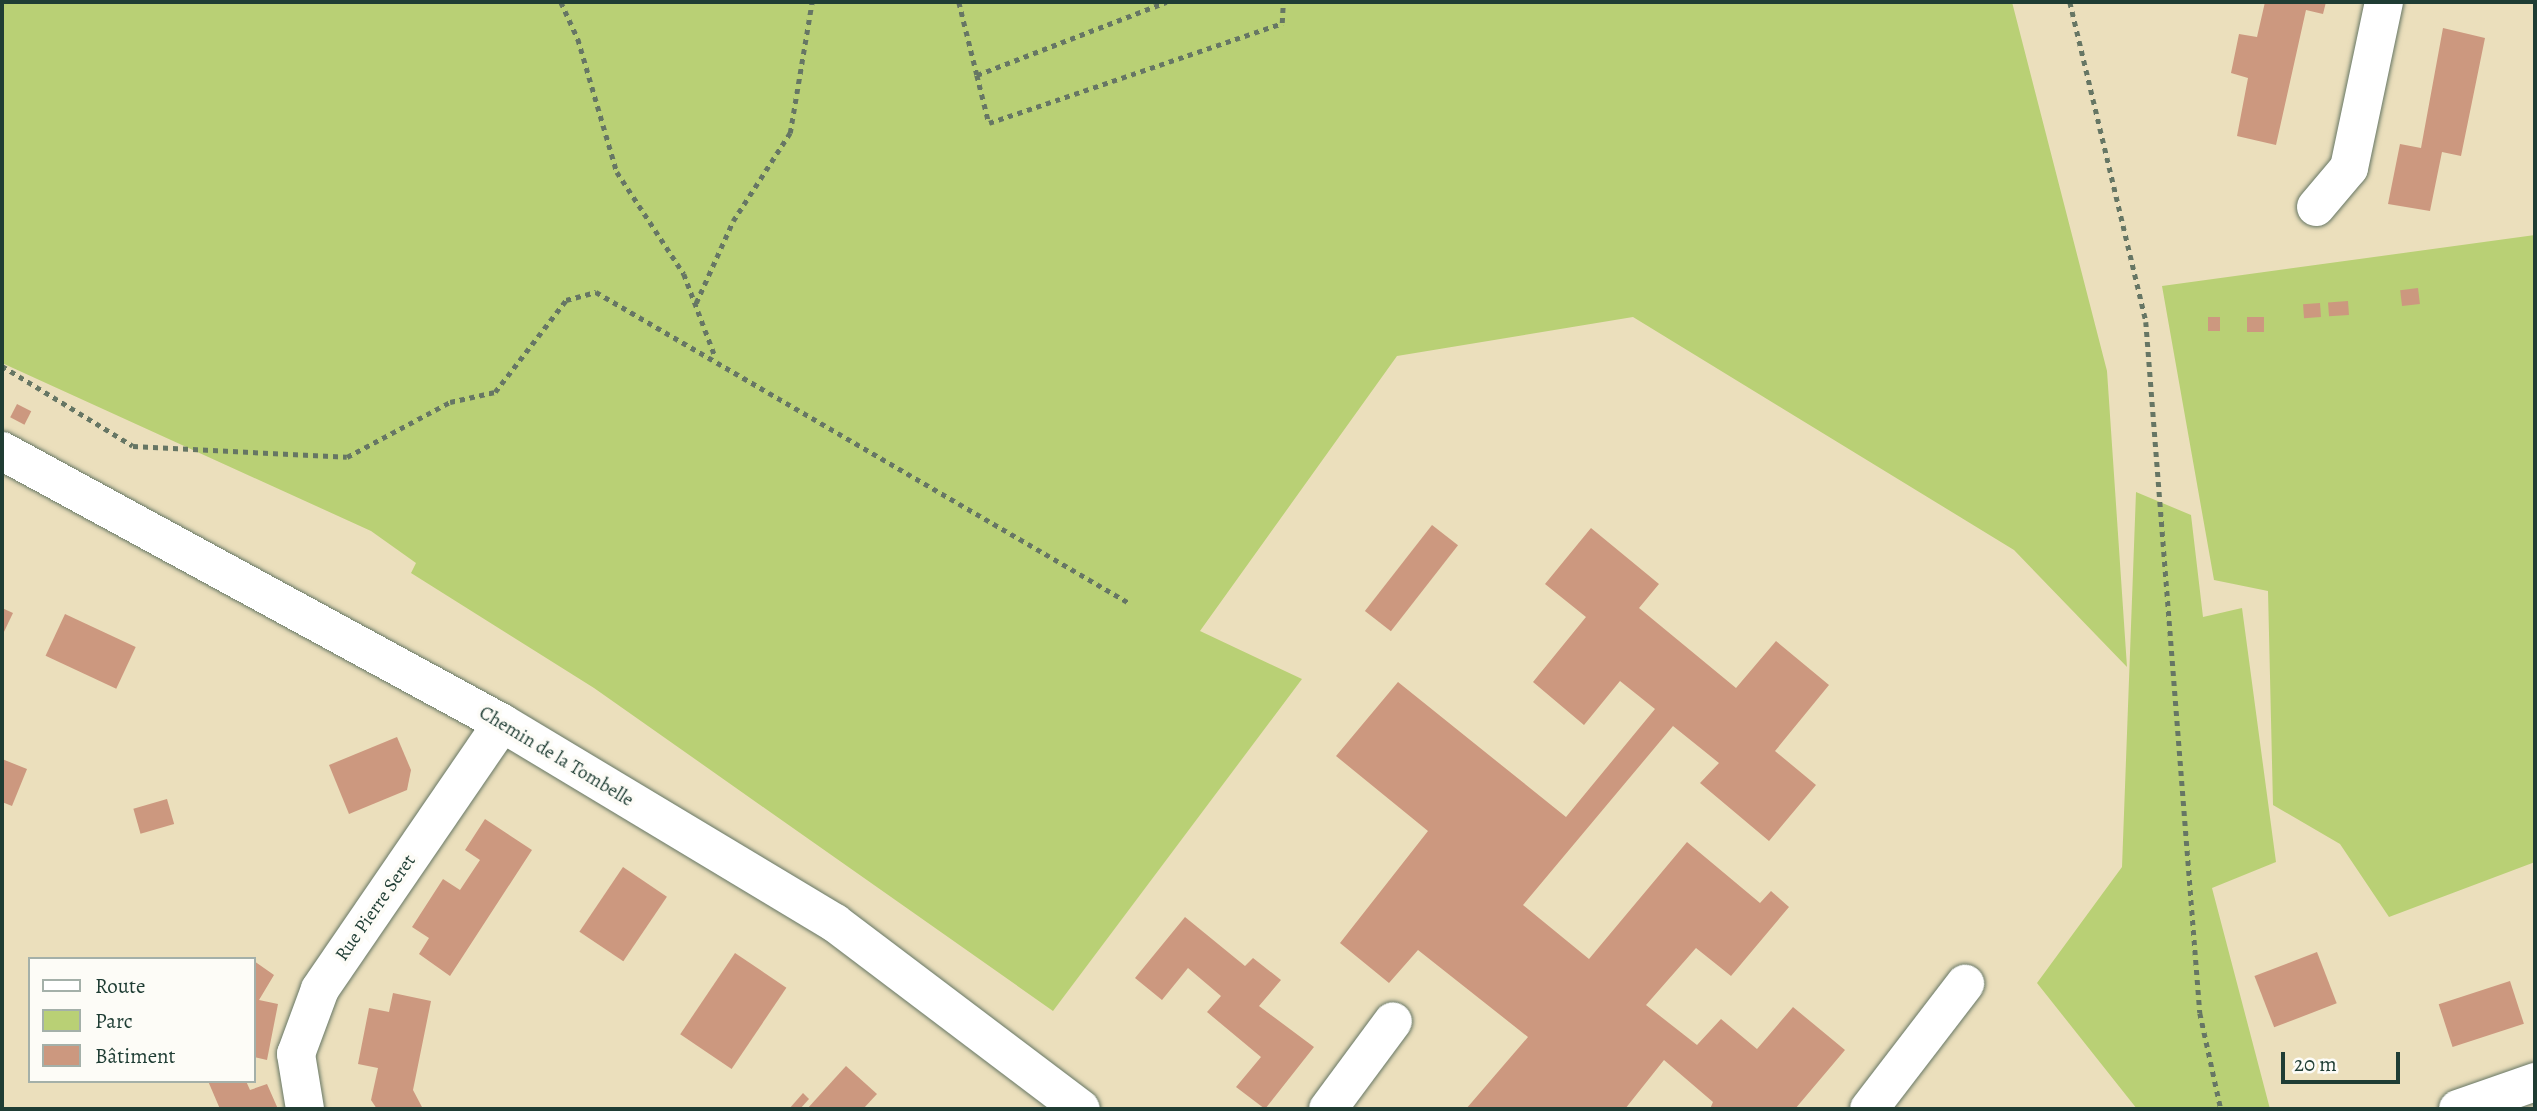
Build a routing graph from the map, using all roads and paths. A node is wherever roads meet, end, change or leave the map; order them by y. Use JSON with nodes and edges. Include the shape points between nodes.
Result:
{"nodes":[{"id":1,"x":561,"y":2,"type":"edge"},
{"id":2,"x":812,"y":2,"type":"edge"},
{"id":3,"x":959,"y":2,"type":"edge"},
{"id":4,"x":1166,"y":2,"type":"edge"},
{"id":5,"x":1283,"y":2,"type":"edge"},
{"id":6,"x":2070,"y":2,"type":"edge"},
{"id":7,"x":2384,"y":2,"type":"edge"},
{"id":8,"x":977,"y":75,"type":"junction"},
{"id":9,"x":2316,"y":207,"type":"dead end"},
{"id":10,"x":696,"y":303,"type":"junction"},
{"id":11,"x":715,"y":356,"type":"junction"},
{"id":12,"x":2,"y":366,"type":"edge"},
{"id":13,"x":2,"y":451,"type":"edge"},
{"id":14,"x":1131,"y":604,"type":"dead end"},
{"id":15,"x":502,"y":723,"type":"junction"},
{"id":16,"x":1965,"y":984,"type":"dead end"},
{"id":17,"x":1394,"y":1021,"type":"dead end"},
{"id":18,"x":2535,"y":1082,"type":"edge"},
{"id":19,"x":305,"y":1109,"type":"edge"},
{"id":20,"x":1081,"y":1109,"type":"edge"},
{"id":21,"x":1328,"y":1109,"type":"edge"},
{"id":22,"x":1870,"y":1109,"type":"edge"},
{"id":23,"x":2221,"y":1109,"type":"edge"},
{"id":24,"x":2458,"y":1109,"type":"edge"}],
"edges":[{"from":1,"to":10,"type":"path","via":[[578,39],[617,172],[684,274]]},
{"from":2,"to":10,"type":"path","via":[[790,133],[733,221]]},
{"from":3,"to":8,"type":"path"},
{"from":4,"to":8,"type":"path"},
{"from":5,"to":8,"type":"path","via":[[1282,23],[989,123]]},
{"from":6,"to":23,"type":"path","via":[[2146,322],[2200,1013]]},
{"from":7,"to":9,"type":"street","via":[[2349,167]]},
{"from":10,"to":11,"type":"path"},
{"from":11,"to":12,"type":"path","via":[[596,292],[566,300],[495,392],[450,402],[347,457],[133,446]]},
{"from":11,"to":14,"type":"path"},
{"from":13,"to":15,"type":"street","name":"Chemin de la Tombelle"},
{"from":15,"to":19,"type":"street","name":"Rue Pierre Seret","via":[[320,989],[296,1054]]},
{"from":15,"to":20,"type":"street","name":"Chemin de la Tombelle","via":[[835,923]]},
{"from":16,"to":22,"type":"street"},
{"from":17,"to":21,"type":"street"},
{"from":18,"to":24,"type":"street"}]}
